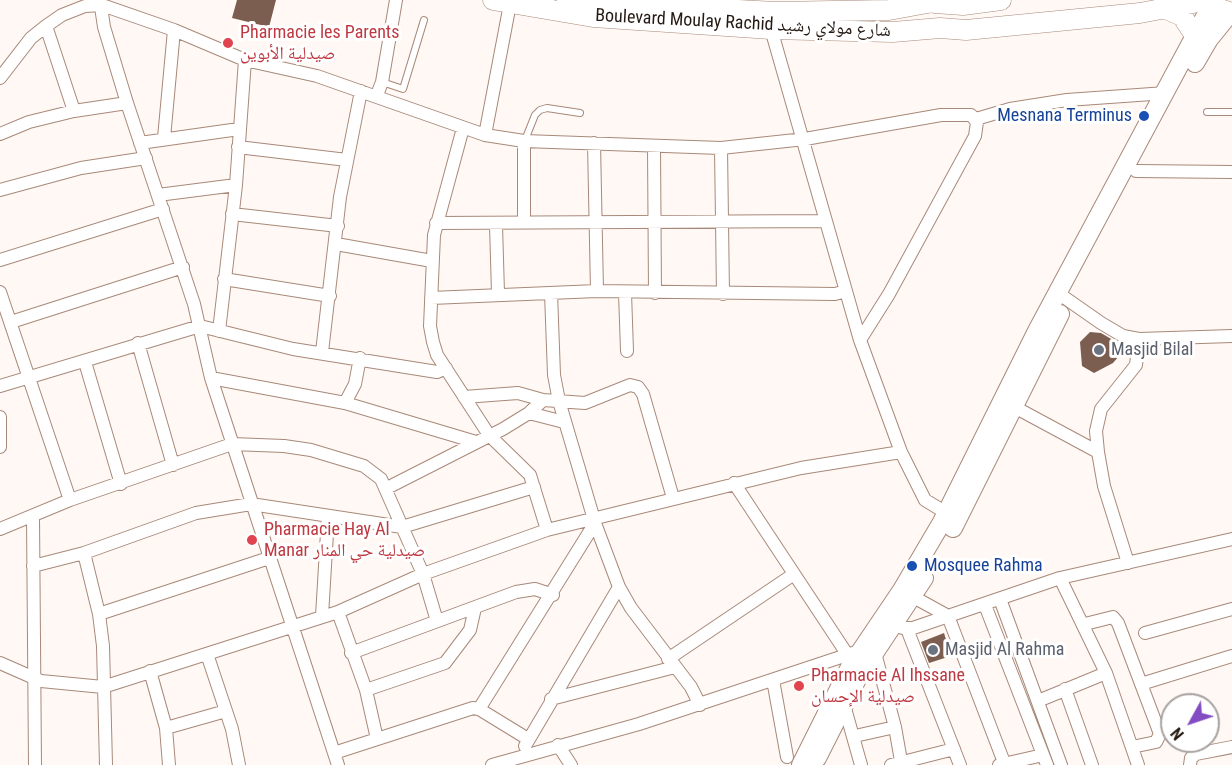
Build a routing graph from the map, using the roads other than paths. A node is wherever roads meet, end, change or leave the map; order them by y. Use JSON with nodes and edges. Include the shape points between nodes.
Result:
{"nodes":[{"id":1,"x":396,"y":0,"type":"edge"},
{"id":2,"x":556,"y":0,"type":"edge"},
{"id":3,"x":1001,"y":0,"type":"edge"},
{"id":4,"x":1133,"y":0,"type":"edge"},
{"id":5,"x":1210,"y":1,"type":"edge"},
{"id":6,"x":501,"y":2,"type":"edge"},
{"id":7,"x":933,"y":2,"type":"edge"},
{"id":8,"x":101,"y":3,"type":"edge"},
{"id":9,"x":594,"y":7,"type":"edge"},
{"id":10,"x":1166,"y":9,"type":"junction"},
{"id":11,"x":706,"y":11,"type":"edge"},
{"id":12,"x":743,"y":13,"type":"edge"},
{"id":13,"x":1232,"y":18,"type":"edge"},
{"id":14,"x":424,"y":20,"type":"dead end"},
{"id":15,"x":46,"y":26,"type":"junction"},
{"id":16,"x":771,"y":28,"type":"junction"},
{"id":17,"x":940,"y":28,"type":"junction"},
{"id":18,"x":174,"y":30,"type":"junction"},
{"id":19,"x":1202,"y":38,"type":"junction"},
{"id":20,"x":245,"y":60,"type":"junction"},
{"id":21,"x":0,"y":78,"type":"edge"},
{"id":22,"x":382,"y":82,"type":"junction"},
{"id":23,"x":361,"y":91,"type":"junction"},
{"id":24,"x":1166,"y":93,"type":"junction"},
{"id":25,"x":377,"y":96,"type":"junction"},
{"id":26,"x":127,"y":103,"type":"junction"},
{"id":27,"x":74,"y":111,"type":"junction"},
{"id":28,"x":1207,"y":112,"type":"dead end"},
{"id":29,"x":1232,"y":112,"type":"edge"},
{"id":30,"x":579,"y":113,"type":"dead end"},
{"id":31,"x":976,"y":119,"type":"junction"},
{"id":32,"x":464,"y":128,"type":"junction"},
{"id":33,"x":239,"y":129,"type":"junction"},
{"id":34,"x":0,"y":134,"type":"edge"},
{"id":35,"x":485,"y":135,"type":"junction"},
{"id":36,"x":164,"y":138,"type":"junction"},
{"id":37,"x":805,"y":139,"type":"junction"},
{"id":38,"x":524,"y":141,"type":"junction"},
{"id":39,"x":140,"y":143,"type":"junction"},
{"id":40,"x":594,"y":143,"type":"junction"},
{"id":41,"x":238,"y":147,"type":"junction"},
{"id":42,"x":654,"y":147,"type":"junction"},
{"id":43,"x":721,"y":148,"type":"junction"},
{"id":44,"x":146,"y":158,"type":"junction"},
{"id":45,"x":347,"y":160,"type":"junction"},
{"id":46,"x":1136,"y":171,"type":"junction"},
{"id":47,"x":1232,"y":172,"type":"edge"},
{"id":48,"x":236,"y":185,"type":"junction"},
{"id":49,"x":0,"y":190,"type":"edge"},
{"id":50,"x":158,"y":195,"type":"junction"},
{"id":51,"x":163,"y":209,"type":"junction"},
{"id":52,"x":232,"y":214,"type":"junction"},
{"id":53,"x":826,"y":221,"type":"junction"},
{"id":54,"x":594,"y":222,"type":"junction"},
{"id":55,"x":654,"y":222,"type":"junction"},
{"id":56,"x":436,"y":223,"type":"junction"},
{"id":57,"x":524,"y":223,"type":"junction"},
{"id":58,"x":723,"y":223,"type":"junction"},
{"id":59,"x":496,"y":225,"type":"junction"},
{"id":60,"x":338,"y":226,"type":"junction"},
{"id":61,"x":336,"y":244,"type":"junction"},
{"id":62,"x":0,"y":260,"type":"edge"},
{"id":63,"x":432,"y":261,"type":"junction"},
{"id":64,"x":183,"y":267,"type":"junction"},
{"id":65,"x":224,"y":279,"type":"junction"},
{"id":66,"x":597,"y":291,"type":"junction"},
{"id":67,"x":846,"y":291,"type":"junction"},
{"id":68,"x":0,"y":292,"type":"edge"},
{"id":69,"x":625,"y":292,"type":"junction"},
{"id":70,"x":498,"y":293,"type":"junction"},
{"id":71,"x":551,"y":293,"type":"junction"},
{"id":72,"x":655,"y":293,"type":"junction"},
{"id":73,"x":723,"y":294,"type":"junction"},
{"id":74,"x":330,"y":296,"type":"junction"},
{"id":75,"x":1063,"y":296,"type":"junction"},
{"id":76,"x":431,"y":298,"type":"junction"},
{"id":77,"x":11,"y":322,"type":"junction"},
{"id":78,"x":200,"y":326,"type":"junction"},
{"id":79,"x":219,"y":331,"type":"junction"},
{"id":80,"x":1232,"y":336,"type":"edge"},
{"id":81,"x":1139,"y":339,"type":"junction"},
{"id":82,"x":860,"y":340,"type":"junction"},
{"id":83,"x":138,"y":343,"type":"junction"},
{"id":84,"x":627,"y":351,"type":"dead end"},
{"id":85,"x":322,"y":352,"type":"junction"},
{"id":86,"x":360,"y":358,"type":"junction"},
{"id":87,"x":86,"y":362,"type":"junction"},
{"id":88,"x":446,"y":368,"type":"junction"},
{"id":89,"x":30,"y":376,"type":"junction"},
{"id":90,"x":212,"y":378,"type":"junction"},
{"id":91,"x":0,"y":386,"type":"edge"},
{"id":92,"x":464,"y":397,"type":"junction"},
{"id":93,"x":543,"y":400,"type":"junction"},
{"id":94,"x":559,"y":401,"type":"junction"},
{"id":95,"x":345,"y":403,"type":"junction"},
{"id":96,"x":1007,"y":404,"type":"junction"},
{"id":97,"x":529,"y":413,"type":"junction"},
{"id":98,"x":0,"y":417,"type":"edge"},
{"id":99,"x":564,"y":422,"type":"junction"},
{"id":100,"x":489,"y":435,"type":"junction"},
{"id":101,"x":476,"y":442,"type":"junction"},
{"id":102,"x":232,"y":444,"type":"junction"},
{"id":103,"x":0,"y":447,"type":"edge"},
{"id":104,"x":901,"y":452,"type":"junction"},
{"id":105,"x":1098,"y":452,"type":"junction"},
{"id":106,"x":174,"y":465,"type":"junction"},
{"id":107,"x":121,"y":483,"type":"junction"},
{"id":108,"x":734,"y":483,"type":"junction"},
{"id":109,"x":534,"y":487,"type":"junction"},
{"id":110,"x":387,"y":488,"type":"junction"},
{"id":111,"x":673,"y":498,"type":"junction"},
{"id":112,"x":70,"y":500,"type":"junction"},
{"id":113,"x":251,"y":504,"type":"junction"},
{"id":114,"x":328,"y":516,"type":"junction"},
{"id":115,"x":952,"y":516,"type":"junction"},
{"id":116,"x":33,"y":517,"type":"junction"},
{"id":117,"x":594,"y":521,"type":"junction"},
{"id":118,"x":402,"y":527,"type":"junction"},
{"id":119,"x":0,"y":529,"type":"edge"},
{"id":120,"x":547,"y":530,"type":"junction"},
{"id":121,"x":1232,"y":539,"type":"edge"},
{"id":122,"x":84,"y":553,"type":"junction"},
{"id":123,"x":269,"y":558,"type":"junction"},
{"id":124,"x":1128,"y":563,"type":"junction"},
{"id":125,"x":33,"y":566,"type":"junction"},
{"id":126,"x":423,"y":574,"type":"junction"},
{"id":127,"x":794,"y":574,"type":"junction"},
{"id":128,"x":1060,"y":578,"type":"junction"},
{"id":129,"x":619,"y":587,"type":"junction"},
{"id":130,"x":907,"y":593,"type":"junction"},
{"id":131,"x":553,"y":595,"type":"junction"},
{"id":132,"x":1000,"y":599,"type":"junction"},
{"id":133,"x":985,"y":605,"type":"junction"},
{"id":134,"x":475,"y":608,"type":"junction"},
{"id":135,"x":1232,"y":609,"type":"edge"},
{"id":136,"x":338,"y":612,"type":"junction"},
{"id":137,"x":99,"y":614,"type":"junction"},
{"id":138,"x":322,"y":616,"type":"junction"},
{"id":139,"x":948,"y":616,"type":"junction"},
{"id":140,"x":437,"y":621,"type":"junction"},
{"id":141,"x":1085,"y":624,"type":"junction"},
{"id":142,"x":292,"y":625,"type":"junction"},
{"id":143,"x":894,"y":625,"type":"junction"},
{"id":144,"x":1146,"y":633,"type":"dead end"},
{"id":145,"x":351,"y":653,"type":"junction"},
{"id":146,"x":860,"y":653,"type":"junction"},
{"id":147,"x":207,"y":654,"type":"junction"},
{"id":148,"x":1232,"y":656,"type":"edge"},
{"id":149,"x":0,"y":663,"type":"edge"},
{"id":150,"x":671,"y":663,"type":"junction"},
{"id":151,"x":150,"y":671,"type":"junction"},
{"id":152,"x":1106,"y":673,"type":"junction"},
{"id":153,"x":35,"y":679,"type":"junction"},
{"id":154,"x":773,"y":680,"type":"junction"},
{"id":155,"x":1141,"y":684,"type":"junction"},
{"id":156,"x":103,"y":687,"type":"junction"},
{"id":157,"x":1065,"y":688,"type":"junction"},
{"id":158,"x":366,"y":690,"type":"junction"},
{"id":159,"x":551,"y":699,"type":"junction"},
{"id":160,"x":1038,"y":701,"type":"junction"},
{"id":161,"x":700,"y":705,"type":"junction"},
{"id":162,"x":844,"y":705,"type":"junction"},
{"id":163,"x":479,"y":709,"type":"junction"},
{"id":164,"x":226,"y":711,"type":"junction"},
{"id":165,"x":896,"y":727,"type":"junction"},
{"id":166,"x":166,"y":728,"type":"junction"},
{"id":167,"x":855,"y":736,"type":"junction"},
{"id":168,"x":378,"y":739,"type":"junction"},
{"id":169,"x":528,"y":739,"type":"junction"},
{"id":170,"x":558,"y":745,"type":"junction"},
{"id":171,"x":1131,"y":747,"type":"junction"},
{"id":172,"x":1232,"y":747,"type":"edge"},
{"id":173,"x":954,"y":749,"type":"junction"},
{"id":174,"x":521,"y":756,"type":"junction"},
{"id":175,"x":336,"y":759,"type":"edge"},
{"id":176,"x":1045,"y":760,"type":"edge"},
{"id":177,"x":794,"y":761,"type":"edge"},
{"id":178,"x":896,"y":763,"type":"edge"},
{"id":179,"x":35,"y":765,"type":"edge"},
{"id":180,"x":106,"y":765,"type":"edge"},
{"id":181,"x":170,"y":765,"type":"edge"},
{"id":182,"x":239,"y":765,"type":"edge"},
{"id":183,"x":492,"y":765,"type":"edge"},
{"id":184,"x":571,"y":765,"type":"edge"},
{"id":185,"x":814,"y":765,"type":"edge"},
{"id":186,"x":861,"y":765,"type":"edge"},
{"id":187,"x":960,"y":765,"type":"edge"},
{"id":188,"x":1003,"y":765,"type":"edge"},
{"id":189,"x":1061,"y":765,"type":"edge"},
{"id":190,"x":1092,"y":765,"type":"edge"},
{"id":191,"x":1138,"y":765,"type":"edge"},
{"id":192,"x":1190,"y":765,"type":"edge"}],
"edges":[{"from":1,"to":22,"type":"street"},
{"from":2,"to":9,"type":"main road","name":"Boulevard Moulay Rachid شارع مولاي رشيد"},
{"from":3,"to":7,"type":"main road","name":"Boulevard Moulay Rachid شارع مولاي رشيد","via":[[963,5]]},
{"from":4,"to":17,"type":"main road","via":[[965,19]]},
{"from":5,"to":10,"type":"main road","name":"Boulevard Moulay Rachid شارع مولاي رشيد"},
{"from":5,"to":13,"type":"main road"},
{"from":5,"to":19,"type":"main road"},
{"from":6,"to":9,"type":"main road","name":"Boulevard Moulay Rachid شارع مولاي رشيد"},
{"from":6,"to":35,"type":"street"},
{"from":7,"to":12,"type":"main road","name":"Boulevard Moulay Rachid شارع مولاي رشيد","via":[[889,10],[785,9]]},
{"from":8,"to":15,"type":"street","via":[[62,15]]},
{"from":8,"to":18,"type":"street"},
{"from":8,"to":26,"type":"street","via":[[104,27]]},
{"from":9,"to":11,"type":"main road","name":"Boulevard Moulay Rachid شارع مولاي رشيد"},
{"from":10,"to":17,"type":"main road","name":"Boulevard Moulay Rachid شارع مولاي رشيد","via":[[966,30]]},
{"from":10,"to":19,"type":"main road","via":[[1182,16]]},
{"from":11,"to":12,"type":"main road","name":"Boulevard Moulay Rachid شارع مولاي رشيد"},
{"from":12,"to":16,"type":"main road","name":"Boulevard Moulay Rachid شارع مولاي رشيد"},
{"from":13,"to":19,"type":"main road"},
{"from":14,"to":22,"type":"lane","via":[[404,89]]},
{"from":15,"to":21,"type":"street","via":[[31,38]]},
{"from":15,"to":27,"type":"street"},
{"from":16,"to":17,"type":"main road","name":"Boulevard Moulay Rachid شارع مولاي رشيد","via":[[893,32]]},
{"from":16,"to":37,"type":"street"},
{"from":18,"to":20,"type":"street"},
{"from":18,"to":36,"type":"street"},
{"from":19,"to":24,"type":"main road"},
{"from":19,"to":46,"type":"main road"},
{"from":20,"to":23,"type":"street","via":[[317,76]]},
{"from":20,"to":33,"type":"street"},
{"from":22,"to":25,"type":"street"},
{"from":23,"to":25,"type":"street"},
{"from":23,"to":45,"type":"street"},
{"from":24,"to":31,"type":"street","via":[[1067,100]]},
{"from":24,"to":75,"type":"main road"},
{"from":25,"to":32,"type":"street"},
{"from":26,"to":27,"type":"street"},
{"from":26,"to":39,"type":"street"},
{"from":27,"to":34,"type":"street"},
{"from":28,"to":29,"type":"lane"},
{"from":30,"to":38,"type":"lane","via":[[540,110]]},
{"from":31,"to":37,"type":"street","via":[[967,114],[941,115]]},
{"from":31,"to":82,"type":"street","via":[[977,131],[964,159],[890,294]]},
{"from":32,"to":35,"type":"street"},
{"from":32,"to":56,"type":"street"},
{"from":33,"to":36,"type":"street"},
{"from":33,"to":41,"type":"street"},
{"from":35,"to":38,"type":"street"},
{"from":36,"to":39,"type":"street"},
{"from":37,"to":43,"type":"street"},
{"from":37,"to":53,"type":"street"},
{"from":38,"to":40,"type":"street"},
{"from":38,"to":57,"type":"street"},
{"from":39,"to":44,"type":"street"},
{"from":40,"to":42,"type":"street"},
{"from":40,"to":54,"type":"street"},
{"from":41,"to":45,"type":"street"},
{"from":41,"to":48,"type":"street"},
{"from":42,"to":43,"type":"street"},
{"from":42,"to":55,"type":"street"},
{"from":43,"to":58,"type":"street"},
{"from":44,"to":49,"type":"street","via":[[81,168]]},
{"from":44,"to":50,"type":"street"},
{"from":45,"to":60,"type":"street"},
{"from":46,"to":47,"type":"street"},
{"from":46,"to":75,"type":"main road"},
{"from":48,"to":50,"type":"street"},
{"from":48,"to":52,"type":"street"},
{"from":50,"to":51,"type":"street"},
{"from":51,"to":62,"type":"street"},
{"from":51,"to":64,"type":"street"},
{"from":52,"to":60,"type":"street"},
{"from":52,"to":65,"type":"street"},
{"from":53,"to":58,"type":"street"},
{"from":53,"to":67,"type":"street"},
{"from":54,"to":55,"type":"street"},
{"from":54,"to":57,"type":"street"},
{"from":54,"to":66,"type":"street"},
{"from":55,"to":58,"type":"street"},
{"from":55,"to":72,"type":"street"},
{"from":56,"to":59,"type":"street"},
{"from":56,"to":63,"type":"street"},
{"from":57,"to":59,"type":"street"},
{"from":58,"to":73,"type":"street"},
{"from":59,"to":70,"type":"street"},
{"from":60,"to":61,"type":"street"},
{"from":61,"to":63,"type":"street"},
{"from":61,"to":74,"type":"street"},
{"from":63,"to":76,"type":"street"},
{"from":64,"to":77,"type":"street"},
{"from":64,"to":78,"type":"street"},
{"from":65,"to":74,"type":"street"},
{"from":65,"to":79,"type":"street"},
{"from":66,"to":69,"type":"street"},
{"from":66,"to":71,"type":"street"},
{"from":67,"to":73,"type":"street"},
{"from":67,"to":82,"type":"street"},
{"from":68,"to":77,"type":"street"},
{"from":69,"to":72,"type":"street"},
{"from":69,"to":84,"type":"street"},
{"from":70,"to":71,"type":"street"},
{"from":70,"to":76,"type":"street"},
{"from":71,"to":94,"type":"street","via":[[554,375]]},
{"from":72,"to":73,"type":"street"},
{"from":74,"to":85,"type":"street"},
{"from":75,"to":81,"type":"street","via":[[1124,336]]},
{"from":75,"to":96,"type":"main road"},
{"from":76,"to":88,"type":"street","via":[[433,342]]},
{"from":77,"to":89,"type":"street"},
{"from":78,"to":79,"type":"street"},
{"from":78,"to":83,"type":"street"},
{"from":78,"to":90,"type":"street"},
{"from":79,"to":85,"type":"street","via":[[267,344]]},
{"from":80,"to":81,"type":"street"},
{"from":81,"to":105,"type":"street","via":[[1136,365],[1101,409],[1096,431]]},
{"from":82,"to":104,"type":"street"},
{"from":83,"to":87,"type":"street"},
{"from":83,"to":106,"type":"street"},
{"from":85,"to":86,"type":"street"},
{"from":86,"to":88,"type":"street","via":[[437,372]]},
{"from":86,"to":95,"type":"street","via":[[355,384]]},
{"from":87,"to":89,"type":"street"},
{"from":87,"to":107,"type":"street"},
{"from":88,"to":92,"type":"street"},
{"from":89,"to":91,"type":"street"},
{"from":89,"to":112,"type":"street"},
{"from":90,"to":95,"type":"street"},
{"from":90,"to":102,"type":"street"},
{"from":92,"to":93,"type":"street","via":[[518,393]]},
{"from":92,"to":100,"type":"street"},
{"from":93,"to":94,"type":"street"},
{"from":93,"to":97,"type":"street"},
{"from":94,"to":99,"type":"street"},
{"from":94,"to":111,"type":"street","via":[[585,403],[625,386],[638,387],[651,416]]},
{"from":95,"to":101,"type":"street"},
{"from":96,"to":105,"type":"street"},
{"from":96,"to":115,"type":"main road"},
{"from":97,"to":99,"type":"street"},
{"from":97,"to":100,"type":"street"},
{"from":98,"to":103,"type":"street"},
{"from":99,"to":117,"type":"street"},
{"from":100,"to":101,"type":"street"},
{"from":100,"to":109,"type":"street","via":[[524,467]]},
{"from":101,"to":110,"type":"street"},
{"from":102,"to":106,"type":"street"},
{"from":102,"to":110,"type":"street","via":[[284,446],[345,459],[375,472]]},
{"from":102,"to":113,"type":"street"},
{"from":104,"to":108,"type":"street"},
{"from":104,"to":115,"type":"street","via":[[925,500]]},
{"from":105,"to":124,"type":"street","via":[[1104,486]]},
{"from":106,"to":107,"type":"street"},
{"from":107,"to":112,"type":"street"},
{"from":108,"to":111,"type":"street"},
{"from":108,"to":127,"type":"street"},
{"from":109,"to":118,"type":"street"},
{"from":109,"to":120,"type":"street"},
{"from":110,"to":118,"type":"street"},
{"from":111,"to":117,"type":"street"},
{"from":112,"to":116,"type":"street"},
{"from":113,"to":114,"type":"street"},
{"from":113,"to":122,"type":"street","via":[[196,513]]},
{"from":113,"to":123,"type":"street"},
{"from":114,"to":118,"type":"street"},
{"from":114,"to":138,"type":"street"},
{"from":115,"to":130,"type":"main road"},
{"from":116,"to":119,"type":"street"},
{"from":116,"to":125,"type":"street"},
{"from":117,"to":120,"type":"street"},
{"from":117,"to":129,"type":"street"},
{"from":117,"to":131,"type":"street"},
{"from":118,"to":126,"type":"street"},
{"from":120,"to":126,"type":"street"},
{"from":121,"to":124,"type":"street"},
{"from":122,"to":125,"type":"street"},
{"from":122,"to":137,"type":"street"},
{"from":123,"to":137,"type":"street"},
{"from":123,"to":142,"type":"street"},
{"from":124,"to":128,"type":"street"},
{"from":125,"to":153,"type":"street"},
{"from":126,"to":136,"type":"street"},
{"from":126,"to":140,"type":"street"},
{"from":127,"to":146,"type":"street"},
{"from":127,"to":150,"type":"street"},
{"from":128,"to":132,"type":"street"},
{"from":128,"to":141,"type":"street"},
{"from":129,"to":150,"type":"street"},
{"from":129,"to":159,"type":"street"},
{"from":130,"to":139,"type":"street"},
{"from":130,"to":143,"type":"main road"},
{"from":131,"to":134,"type":"street","via":[[535,589],[516,592]]},
{"from":131,"to":163,"type":"street"},
{"from":132,"to":133,"type":"street"},
{"from":132,"to":160,"type":"street"},
{"from":133,"to":139,"type":"street"},
{"from":133,"to":176,"type":"street"},
{"from":134,"to":140,"type":"street"},
{"from":134,"to":158,"type":"street","via":[[470,630],[445,663]]},
{"from":135,"to":144,"type":"street"},
{"from":136,"to":138,"type":"street"},
{"from":136,"to":145,"type":"street"},
{"from":137,"to":156,"type":"street"},
{"from":138,"to":142,"type":"street"},
{"from":139,"to":143,"type":"street"},
{"from":139,"to":188,"type":"street"},
{"from":140,"to":145,"type":"street"},
{"from":141,"to":152,"type":"street"},
{"from":141,"to":155,"type":"street","via":[[1109,617],[1116,619]]},
{"from":142,"to":147,"type":"street"},
{"from":142,"to":175,"type":"street"},
{"from":143,"to":146,"type":"main road"},
{"from":143,"to":173,"type":"street"},
{"from":145,"to":158,"type":"street"},
{"from":146,"to":154,"type":"street"},
{"from":146,"to":162,"type":"main road"},
{"from":146,"to":165,"type":"street"},
{"from":146,"to":177,"type":"main road"},
{"from":147,"to":151,"type":"street"},
{"from":147,"to":164,"type":"street"},
{"from":148,"to":155,"type":"street"},
{"from":149,"to":153,"type":"street"},
{"from":150,"to":159,"type":"street"},
{"from":150,"to":161,"type":"street"},
{"from":151,"to":156,"type":"street"},
{"from":151,"to":166,"type":"street"},
{"from":152,"to":157,"type":"street"},
{"from":152,"to":171,"type":"street"},
{"from":153,"to":156,"type":"street"},
{"from":153,"to":179,"type":"street"},
{"from":154,"to":161,"type":"street"},
{"from":154,"to":177,"type":"street"},
{"from":155,"to":171,"type":"street","via":[[1160,738]]},
{"from":156,"to":180,"type":"street"},
{"from":157,"to":160,"type":"street"},
{"from":157,"to":190,"type":"street"},
{"from":158,"to":168,"type":"street"},
{"from":159,"to":169,"type":"street"},
{"from":160,"to":189,"type":"street"},
{"from":161,"to":170,"type":"street"},
{"from":162,"to":167,"type":"street"},
{"from":162,"to":185,"type":"main road"},
{"from":163,"to":168,"type":"street","via":[[462,709]]},
{"from":163,"to":169,"type":"street"},
{"from":164,"to":166,"type":"street"},
{"from":164,"to":182,"type":"street"},
{"from":165,"to":167,"type":"street"},
{"from":165,"to":178,"type":"street"},
{"from":166,"to":181,"type":"street"},
{"from":167,"to":186,"type":"street"},
{"from":168,"to":175,"type":"street"},
{"from":169,"to":174,"type":"street"},
{"from":170,"to":174,"type":"street"},
{"from":170,"to":184,"type":"street"},
{"from":171,"to":191,"type":"street"},
{"from":172,"to":192,"type":"street","via":[[1196,754]]},
{"from":173,"to":178,"type":"street"},
{"from":173,"to":187,"type":"street"},
{"from":174,"to":183,"type":"street"},
{"from":176,"to":188,"type":"street"}]}
